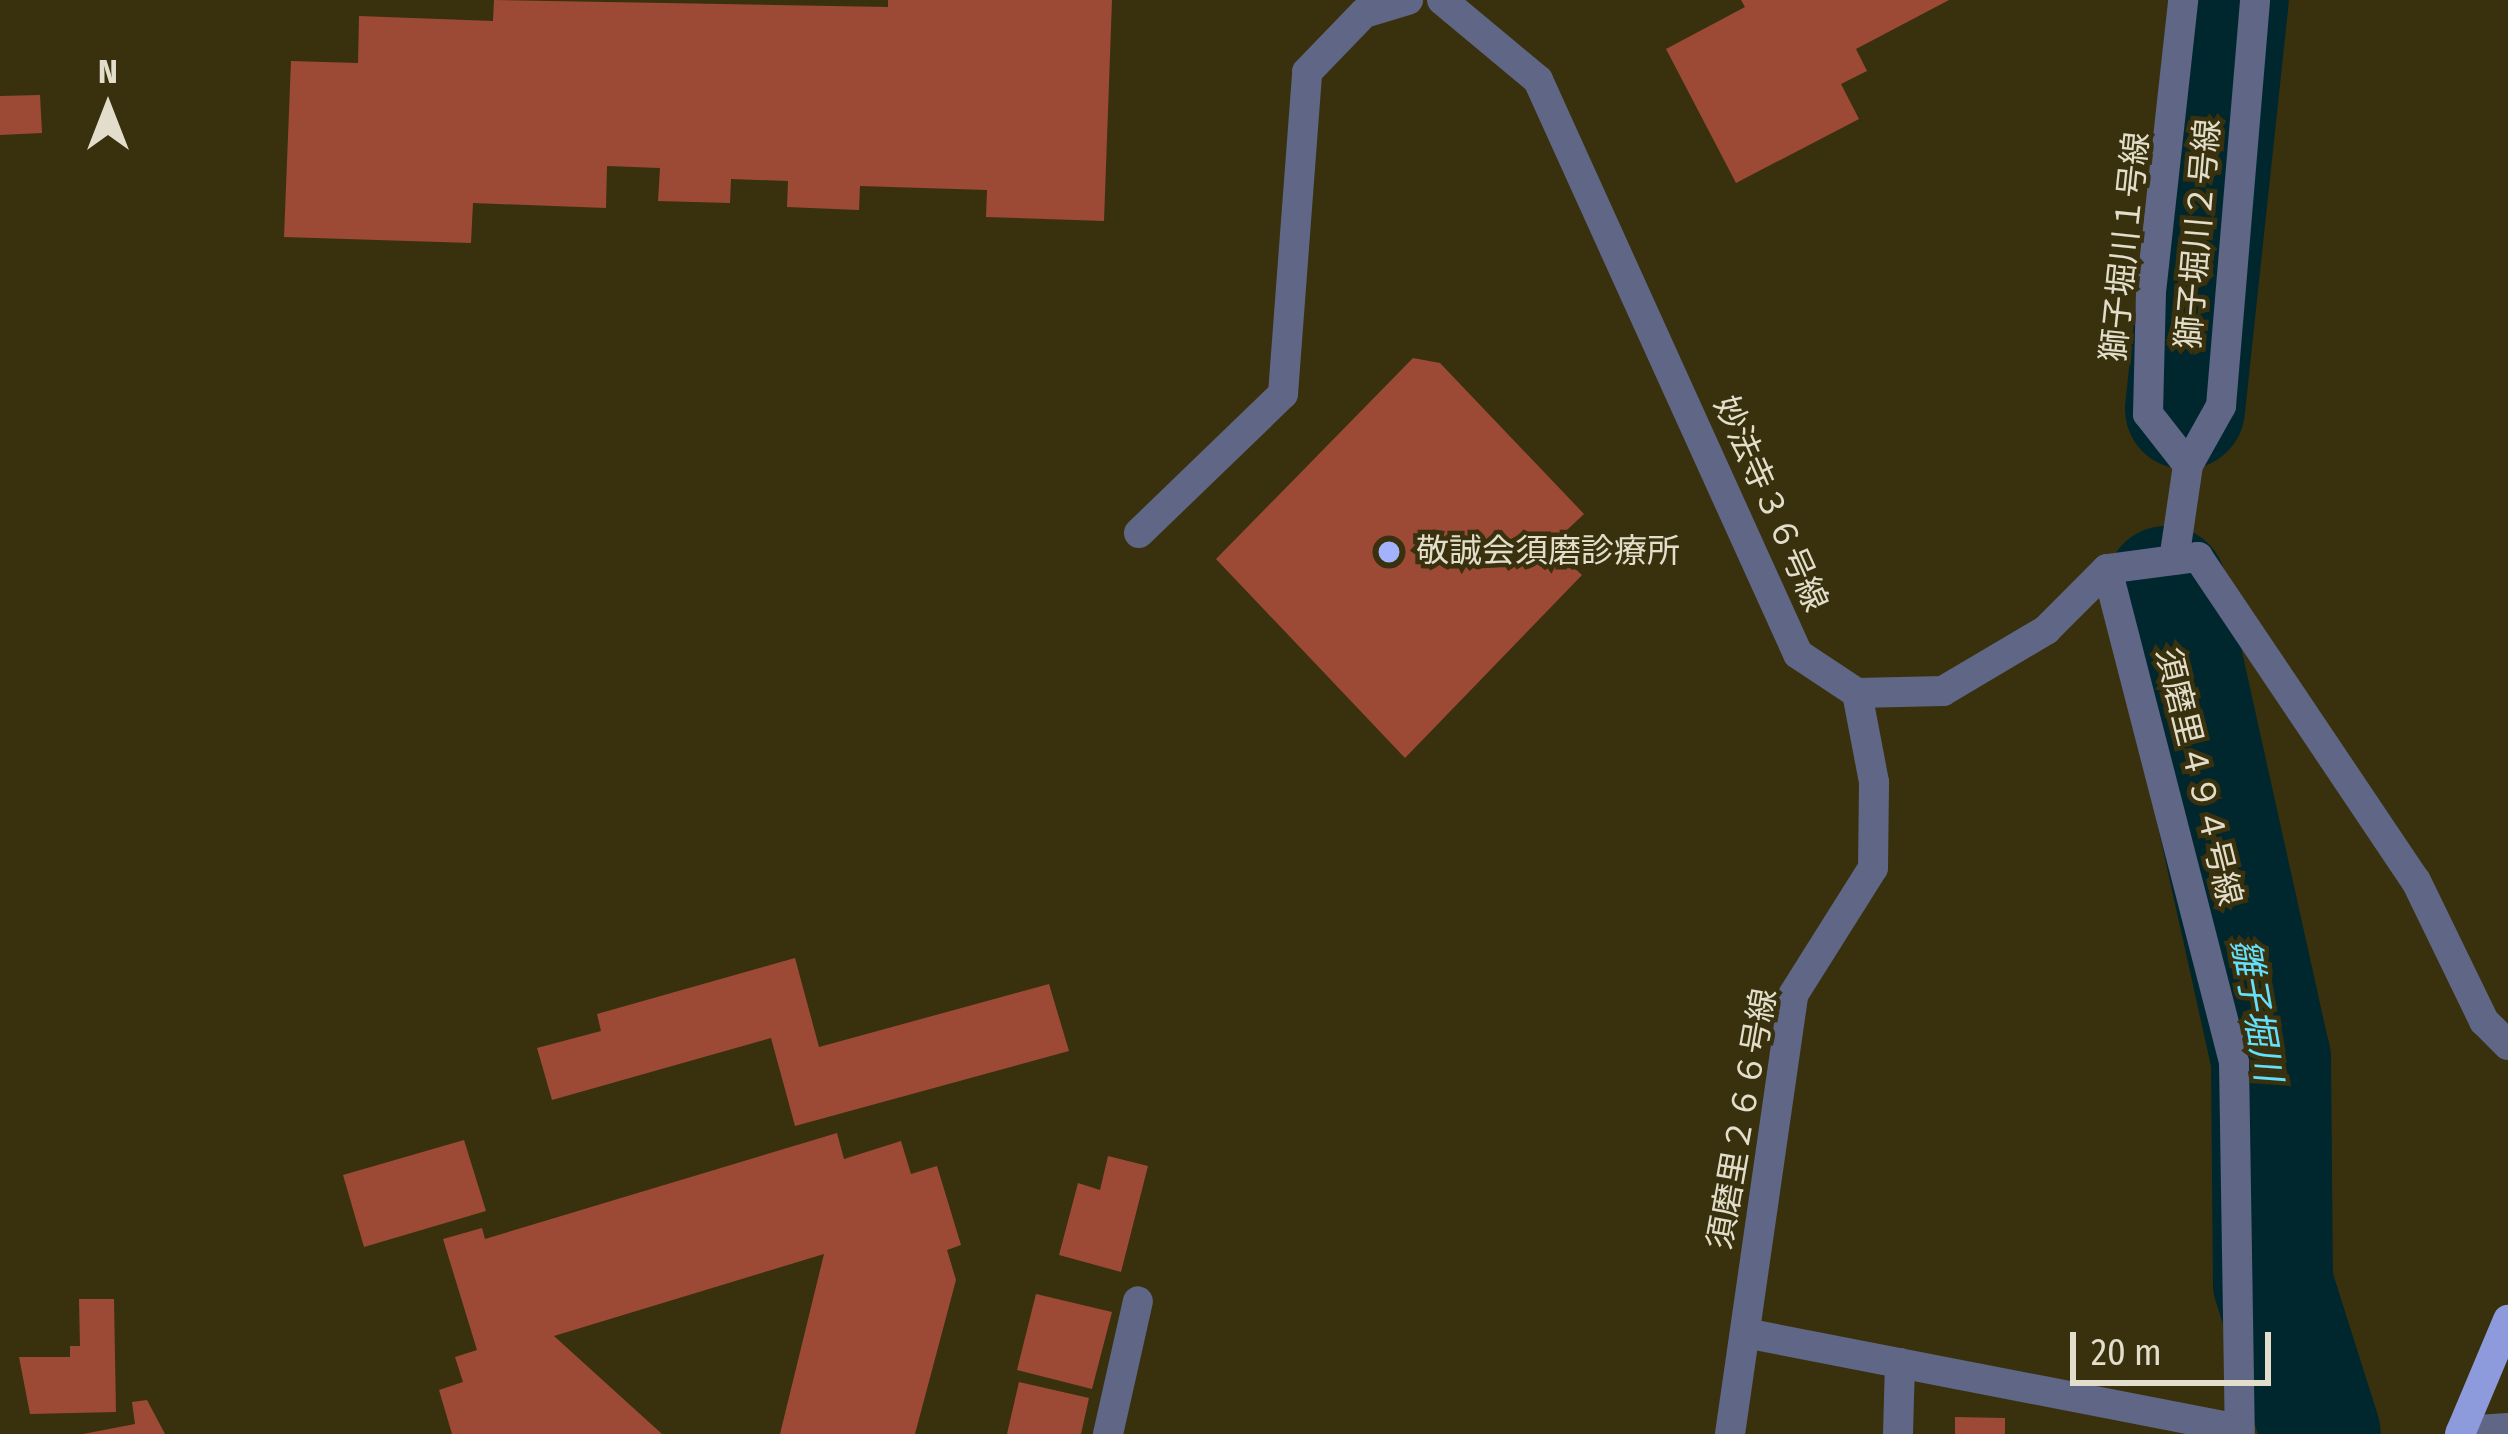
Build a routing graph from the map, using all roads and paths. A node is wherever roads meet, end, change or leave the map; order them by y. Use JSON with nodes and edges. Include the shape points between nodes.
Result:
{"nodes":[{"id":1,"x":1408,"y":0,"type":"edge"},
{"id":2,"x":1442,"y":0,"type":"edge"},
{"id":3,"x":2183,"y":0,"type":"edge"},
{"id":4,"x":2255,"y":0,"type":"edge"},
{"id":5,"x":2188,"y":465,"type":"junction"},
{"id":6,"x":1139,"y":533,"type":"dead end"},
{"id":7,"x":2174,"y":560,"type":"junction"},
{"id":8,"x":2107,"y":568,"type":"junction"},
{"id":9,"x":1857,"y":693,"type":"junction"},
{"id":10,"x":2508,"y":1045,"type":"edge"},
{"id":11,"x":1138,"y":1301,"type":"dead end"},
{"id":12,"x":2508,"y":1320,"type":"edge"},
{"id":13,"x":1744,"y":1334,"type":"junction"},
{"id":14,"x":1900,"y":1364,"type":"junction"},
{"id":15,"x":2508,"y":1428,"type":"edge"},
{"id":16,"x":2239,"y":1432,"type":"edge"},
{"id":17,"x":2460,"y":1433,"type":"edge"},
{"id":18,"x":1108,"y":1434,"type":"edge"},
{"id":19,"x":1730,"y":1434,"type":"edge"},
{"id":20,"x":1898,"y":1434,"type":"edge"}],
"edges":[{"from":1,"to":6,"type":"street","via":[[1364,13],[1307,72],[1283,394]]},
{"from":2,"to":9,"type":"street","name":"妙法寺３６号線","via":[[1538,80],[1798,654]]},
{"from":3,"to":5,"type":"street","name":"獅子堀川１号線","via":[[2151,292],[2148,414]]},
{"from":4,"to":5,"type":"street","name":"獅子堀川２号線","via":[[2221,406]]},
{"from":5,"to":7,"type":"street"},
{"from":7,"to":8,"type":"street"},
{"from":7,"to":10,"type":"street","via":[[2198,557],[2416,881],[2484,1021]]},
{"from":8,"to":9,"type":"street","via":[[2046,630],[1943,691]]},
{"from":8,"to":16,"type":"street","name":"須磨里４９４号線","via":[[2234,1062]]},
{"from":9,"to":13,"type":"street","name":"須磨里２６６号線","via":[[1874,782],[1873,868],[1793,995]]},
{"from":11,"to":18,"type":"street"},
{"from":12,"to":17,"type":"main road"},
{"from":13,"to":14,"type":"street"},
{"from":13,"to":19,"type":"street","name":"須磨里２６６号線"},
{"from":14,"to":16,"type":"street"},
{"from":14,"to":20,"type":"street"},
{"from":15,"to":17,"type":"street"}]}
